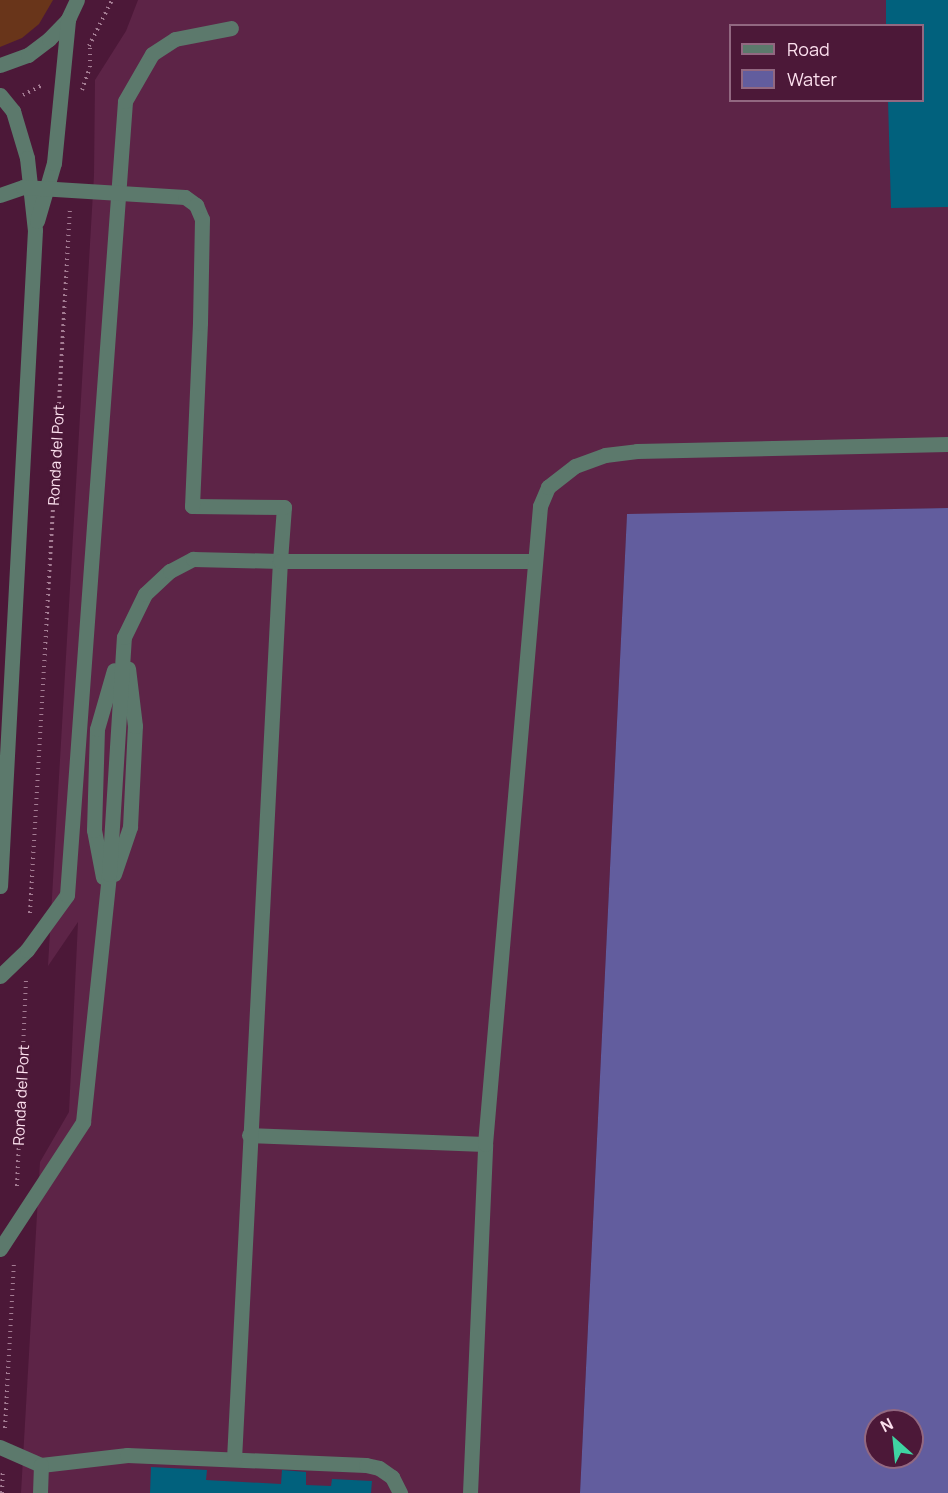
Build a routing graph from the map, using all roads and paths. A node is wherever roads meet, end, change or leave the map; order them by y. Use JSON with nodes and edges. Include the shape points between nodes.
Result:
{"nodes":[{"id":1,"x":78,"y":0,"type":"edge"},
{"id":2,"x":112,"y":0,"type":"edge"},
{"id":3,"x":68,"y":19,"type":"junction"},
{"id":4,"x":231,"y":28,"type":"dead end"},
{"id":5,"x":0,"y":65,"type":"edge"},
{"id":6,"x":65,"y":75,"type":"junction"},
{"id":7,"x":81,"y":93,"type":"dead end"},
{"id":8,"x":4,"y":98,"type":"edge"},
{"id":9,"x":0,"y":195,"type":"edge"},
{"id":10,"x":71,"y":200,"type":"dead end"},
{"id":11,"x":35,"y":230,"type":"junction"},
{"id":12,"x":948,"y":444,"type":"edge"},
{"id":13,"x":280,"y":561,"type":"junction"},
{"id":14,"x":536,"y":561,"type":"junction"},
{"id":15,"x":0,"y":886,"type":"edge"},
{"id":16,"x":29,"y":916,"type":"dead end"},
{"id":17,"x":0,"y":976,"type":"edge"},
{"id":18,"x":26,"y":994,"type":"dead end"},
{"id":19,"x":249,"y":1136,"type":"junction"},
{"id":20,"x":484,"y":1144,"type":"junction"},
{"id":21,"x":16,"y":1196,"type":"dead end"},
{"id":22,"x":0,"y":1249,"type":"edge"},
{"id":23,"x":14,"y":1265,"type":"dead end"},
{"id":24,"x":5,"y":1423,"type":"dead end"},
{"id":25,"x":0,"y":1447,"type":"edge"},
{"id":26,"x":234,"y":1459,"type":"junction"},
{"id":27,"x":3,"y":1465,"type":"dead end"},
{"id":28,"x":41,"y":1465,"type":"junction"},
{"id":29,"x":2,"y":1493,"type":"edge"},
{"id":30,"x":40,"y":1493,"type":"edge"},
{"id":31,"x":400,"y":1493,"type":"edge"},
{"id":32,"x":470,"y":1493,"type":"edge"}],
"edges":[{"from":1,"to":3,"type":"street"},
{"from":2,"to":7,"type":"path","via":[[90,44],[90,67]]},
{"from":3,"to":5,"type":"street","via":[[28,55]]},
{"from":3,"to":6,"type":"street"},
{"from":4,"to":17,"type":"street","via":[[175,39],[152,54],[125,101],[68,895],[27,950]]},
{"from":6,"to":8,"type":"path"},
{"from":6,"to":11,"type":"street","via":[[54,163]]},
{"from":8,"to":11,"type":"street","via":[[27,158]]},
{"from":9,"to":13,"type":"street","bridge":true,"via":[[23,187],[185,197],[196,205],[202,219],[192,506],[284,507]]},
{"from":10,"to":16,"type":"path","name":"Ronda del Port"},
{"from":11,"to":15,"type":"street"},
{"from":12,"to":14,"type":"street","via":[[605,455],[575,466],[548,487],[540,506]]},
{"from":13,"to":14,"type":"street"},
{"from":13,"to":19,"type":"street"},
{"from":13,"to":22,"type":"street","via":[[193,559],[170,571],[145,594],[124,637],[106,897],[83,1122]]},
{"from":14,"to":20,"type":"street"},
{"from":18,"to":21,"type":"path","name":"Ronda del Port"},
{"from":19,"to":20,"type":"street"},
{"from":19,"to":26,"type":"street"},
{"from":20,"to":32,"type":"street"},
{"from":23,"to":24,"type":"path"},
{"from":25,"to":28,"type":"street"},
{"from":26,"to":28,"type":"street","via":[[127,1455]]},
{"from":26,"to":31,"type":"street","via":[[379,1468],[392,1477]]},
{"from":27,"to":29,"type":"path"},
{"from":28,"to":30,"type":"street"}]}
